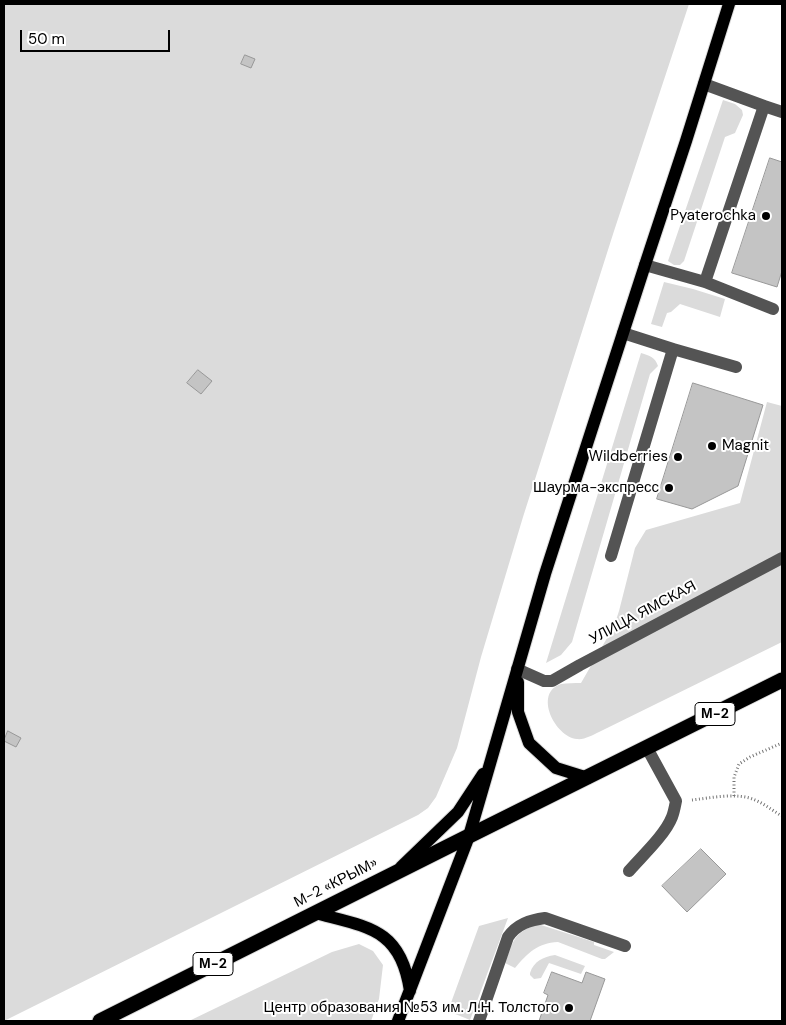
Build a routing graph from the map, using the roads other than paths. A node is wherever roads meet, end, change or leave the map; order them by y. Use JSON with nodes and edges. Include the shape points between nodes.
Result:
{"nodes":[{"id":1,"x":729,"y":4,"type":"edge"},
{"id":2,"x":704,"y":84,"type":"junction"},
{"id":3,"x":764,"y":106,"type":"junction"},
{"id":4,"x":782,"y":112,"type":"edge"},
{"id":5,"x":644,"y":265,"type":"junction"},
{"id":6,"x":705,"y":282,"type":"junction"},
{"id":7,"x":773,"y":309,"type":"dead end"},
{"id":8,"x":623,"y":333,"type":"junction"},
{"id":9,"x":673,"y":350,"type":"junction"},
{"id":10,"x":736,"y":367,"type":"dead end"},
{"id":11,"x":611,"y":556,"type":"dead end"},
{"id":12,"x":782,"y":558,"type":"edge"},
{"id":13,"x":517,"y":669,"type":"junction"},
{"id":14,"x":782,"y":680,"type":"edge"},
{"id":15,"x":647,"y":748,"type":"junction"},
{"id":16,"x":491,"y":761,"type":"junction"},
{"id":17,"x":588,"y":778,"type":"junction"},
{"id":18,"x":469,"y":836,"type":"junction"},
{"id":19,"x":629,"y":871,"type":"dead end"},
{"id":20,"x":396,"y":872,"type":"junction"},
{"id":21,"x":314,"y":913,"type":"junction"},
{"id":22,"x":625,"y":946,"type":"dead end"},
{"id":23,"x":410,"y":991,"type":"junction"},
{"id":24,"x":100,"y":1021,"type":"edge"},
{"id":25,"x":398,"y":1021,"type":"edge"},
{"id":26,"x":479,"y":1021,"type":"edge"}],
"edges":[{"from":1,"to":2,"type":"main road"},
{"from":2,"to":3,"type":"street"},
{"from":2,"to":5,"type":"main road"},
{"from":3,"to":4,"type":"street"},
{"from":3,"to":6,"type":"street"},
{"from":5,"to":6,"type":"street"},
{"from":5,"to":8,"type":"main road"},
{"from":6,"to":7,"type":"street"},
{"from":8,"to":9,"type":"street"},
{"from":8,"to":13,"type":"main road"},
{"from":9,"to":10,"type":"street"},
{"from":9,"to":11,"type":"street"},
{"from":12,"to":13,"type":"street","name":"УЛИЦА ЯМСКАЯ","via":[[552,681],[544,681]]},
{"from":13,"to":16,"type":"main road"},
{"from":13,"to":17,"type":"main road","via":[[518,712],[529,742],[556,768]]},
{"from":14,"to":15,"type":"highway","number":"М-2"},
{"from":15,"to":17,"type":"highway","number":"М-2"},
{"from":15,"to":19,"type":"street","via":[[676,801],[668,826]]},
{"from":16,"to":18,"type":"main road"},
{"from":16,"to":20,"type":"main road","via":[[458,812]]},
{"from":17,"to":18,"type":"highway","name":"М-2 «КРЫМ»","number":"М-2"},
{"from":18,"to":20,"type":"highway","name":"М-2 «КРЫМ»","number":"М-2"},
{"from":18,"to":23,"type":"main road"},
{"from":20,"to":21,"type":"highway","name":"М-2 «КРЫМ»","number":"М-2"},
{"from":21,"to":23,"type":"main road","via":[[356,924],[383,936],[402,960]]},
{"from":21,"to":24,"type":"highway","name":"М-2 «КРЫМ»","number":"М-2"},
{"from":22,"to":26,"type":"street","via":[[545,918],[525,923],[508,937]]},
{"from":23,"to":25,"type":"main road"}]}
